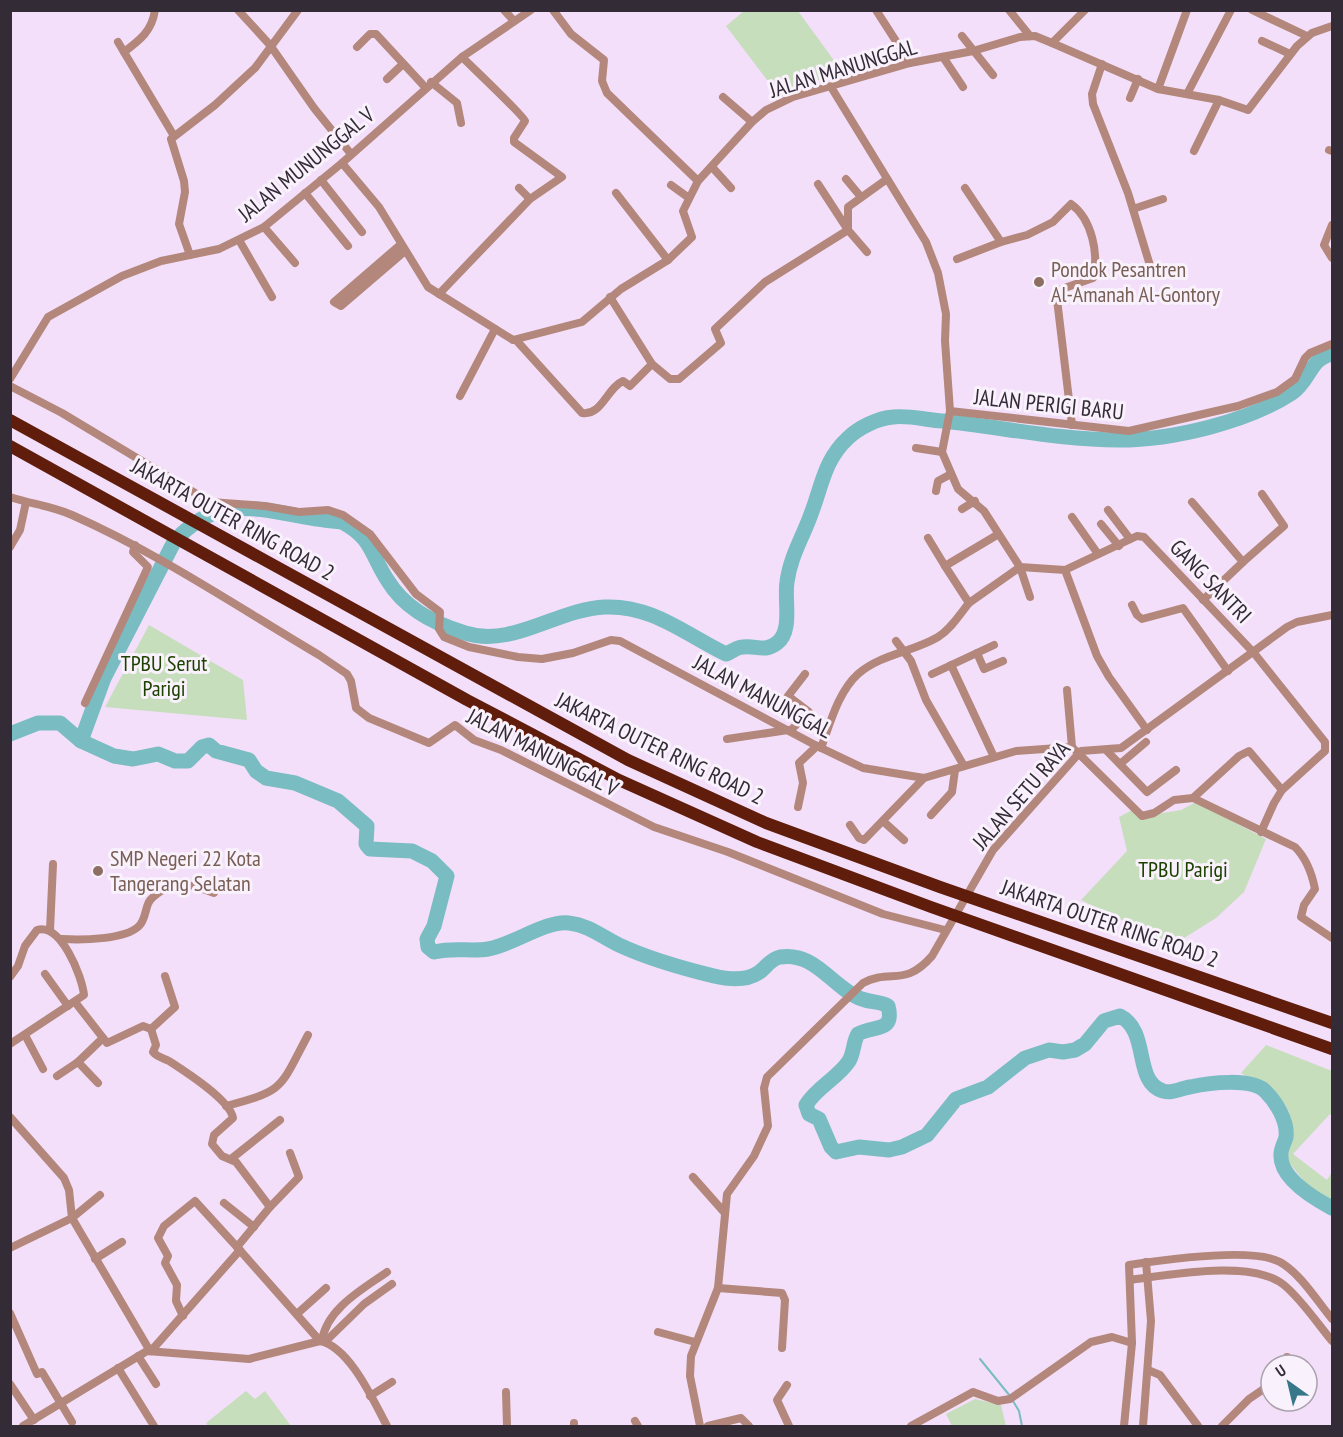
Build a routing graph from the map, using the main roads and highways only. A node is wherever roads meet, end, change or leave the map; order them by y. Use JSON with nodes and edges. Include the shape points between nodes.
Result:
{"nodes":[{"id":1,"x":10,"y":420,"type":"edge"},
{"id":2,"x":10,"y":446,"type":"edge"},
{"id":3,"x":1332,"y":1023,"type":"edge"},
{"id":4,"x":1332,"y":1049,"type":"edge"}],
"edges":[{"from":1,"to":3,"type":"highway","name":"JAKARTA OUTER RING ROAD 2","via":[[628,760],[766,823]]},
{"from":2,"to":4,"type":"highway","name":"JAKARTA OUTER RING ROAD 2","via":[[619,780],[757,842]]}]}
